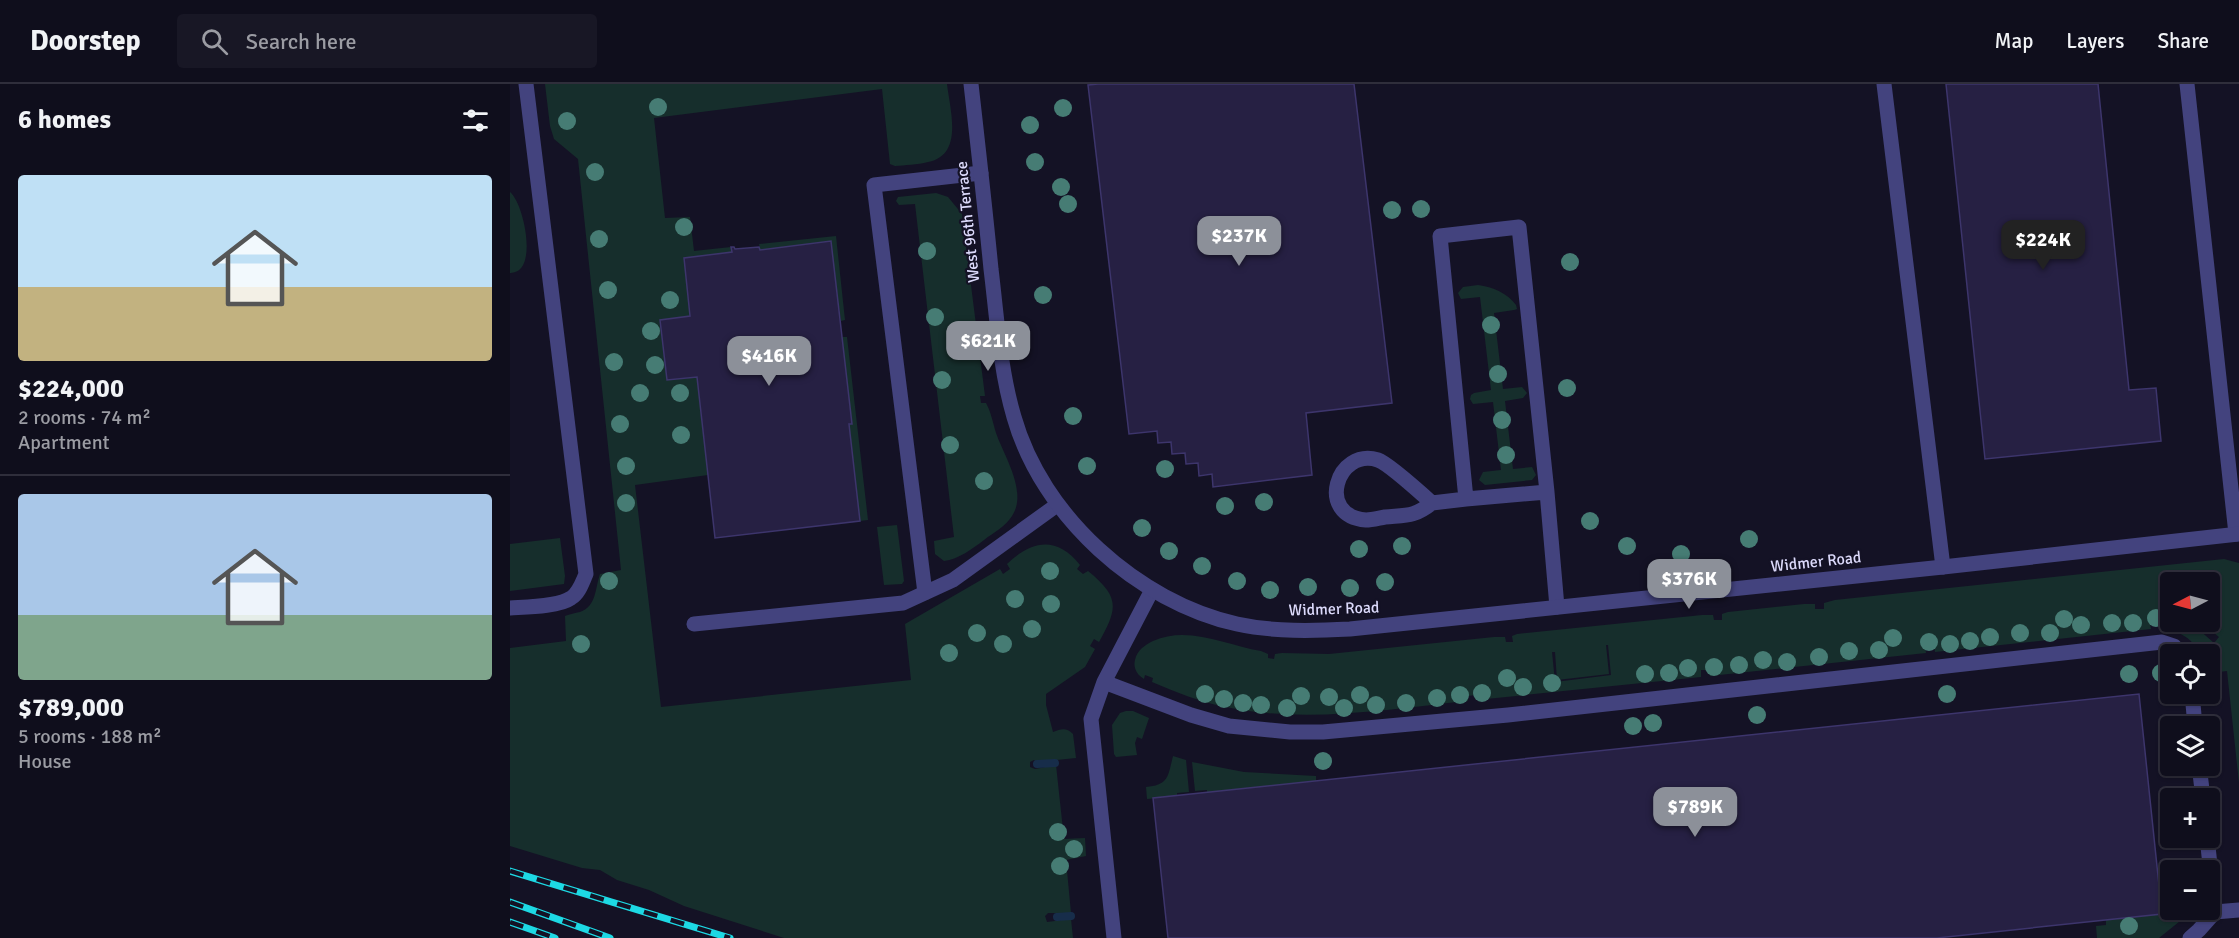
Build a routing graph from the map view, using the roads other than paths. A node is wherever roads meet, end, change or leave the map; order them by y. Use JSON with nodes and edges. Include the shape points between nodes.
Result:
{"nodes":[{"id":1,"x":526,"y":84,"type":"edge"},
{"id":2,"x":971,"y":84,"type":"edge"},
{"id":3,"x":1884,"y":84,"type":"edge"},
{"id":4,"x":2187,"y":84,"type":"edge"},
{"id":5,"x":981,"y":173,"type":"junction"},
{"id":6,"x":1547,"y":492,"type":"junction"},
{"id":7,"x":1466,"y":499,"type":"junction"},
{"id":8,"x":1432,"y":503,"type":"junction"},
{"id":9,"x":1057,"y":505,"type":"junction"},
{"id":10,"x":2238,"y":534,"type":"edge"},
{"id":11,"x":1943,"y":567,"type":"junction"},
{"id":12,"x":1152,"y":590,"type":"junction"},
{"id":13,"x":926,"y":593,"type":"junction"},
{"id":14,"x":1557,"y":607,"type":"junction"},
{"id":15,"x":510,"y":608,"type":"edge"},
{"id":16,"x":694,"y":624,"type":"dead end"},
{"id":17,"x":2168,"y":644,"type":"edge"},
{"id":18,"x":1104,"y":682,"type":"junction"},
{"id":19,"x":2239,"y":910,"type":"edge"},
{"id":20,"x":2220,"y":912,"type":"edge"},
{"id":21,"x":2208,"y":920,"type":"edge"},
{"id":22,"x":1114,"y":938,"type":"edge"},
{"id":23,"x":2190,"y":938,"type":"edge"}],
"edges":[{"from":1,"to":15,"type":"street","via":[[586,574],[580,589],[561,603]]},
{"from":2,"to":5,"type":"street","name":"West 96th Terrace"},
{"from":3,"to":11,"type":"street"},
{"from":4,"to":10,"type":"street"},
{"from":5,"to":9,"type":"street","name":"West 96th Terrace","via":[[996,314],[1011,406],[1022,440]]},
{"from":5,"to":13,"type":"street","via":[[874,185]]},
{"from":6,"to":7,"type":"street"},
{"from":6,"to":7,"type":"street","via":[[1519,227],[1440,236]]},
{"from":6,"to":14,"type":"street"},
{"from":7,"to":8,"type":"street"},
{"from":8,"to":8,"type":"street","via":[[1379,460],[1367,458],[1346,467],[1335,493],[1345,513],[1366,520],[1418,513]]},
{"from":9,"to":12,"type":"street","name":"West 96th Terrace","via":[[1102,550]]},
{"from":9,"to":13,"type":"street","via":[[952,580]]},
{"from":10,"to":11,"type":"street","name":"Widmer Road"},
{"from":11,"to":14,"type":"street","name":"Widmer Road"},
{"from":12,"to":14,"type":"street","name":"Widmer Road","via":[[1203,615],[1276,630],[1350,629]]},
{"from":12,"to":18,"type":"street"},
{"from":13,"to":16,"type":"street","via":[[903,603]]},
{"from":17,"to":18,"type":"street","via":[[1323,732],[1229,726]]},
{"from":18,"to":22,"type":"street","via":[[1091,719]]},
{"from":19,"to":20,"type":"street"},
{"from":21,"to":23,"type":"street"}]}
